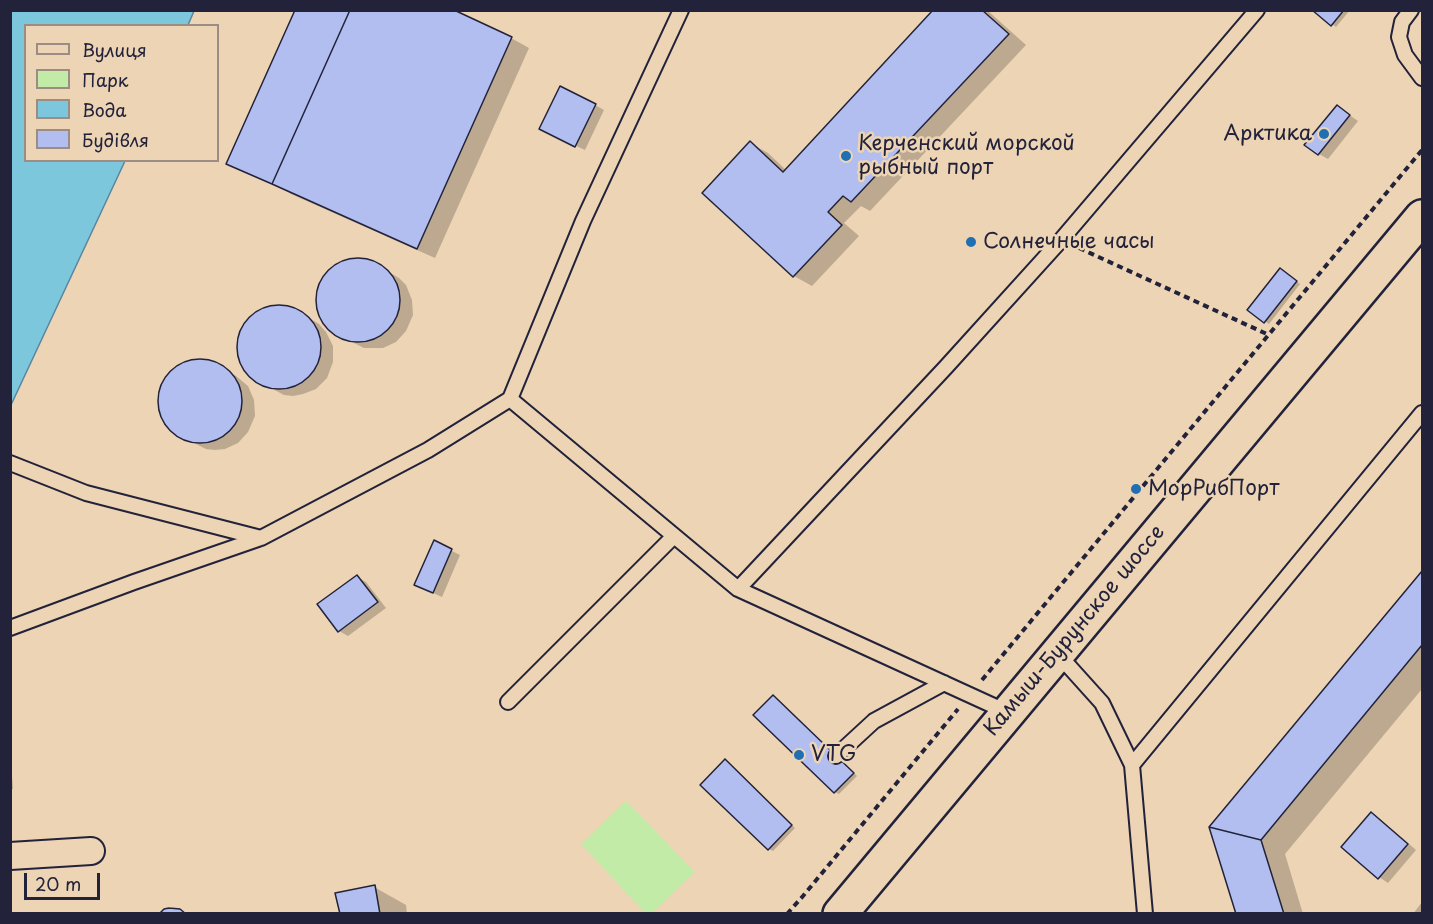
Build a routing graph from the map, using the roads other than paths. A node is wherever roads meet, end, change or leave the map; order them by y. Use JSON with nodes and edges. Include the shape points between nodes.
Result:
{"nodes":[{"id":1,"x":681,"y":10,"type":"edge"},
{"id":2,"x":1257,"y":10,"type":"edge"},
{"id":3,"x":1411,"y":10,"type":"edge"},
{"id":4,"x":1422,"y":78,"type":"edge"},
{"id":5,"x":1422,"y":217,"type":"edge"},
{"id":6,"x":510,"y":399,"type":"junction"},
{"id":7,"x":1422,"y":413,"type":"edge"},
{"id":8,"x":10,"y":463,"type":"edge"},
{"id":9,"x":674,"y":536,"type":"junction"},
{"id":10,"x":261,"y":538,"type":"junction"},
{"id":11,"x":738,"y":589,"type":"junction"},
{"id":12,"x":10,"y":628,"type":"edge"},
{"id":13,"x":1057,"y":653,"type":"junction"},
{"id":14,"x":944,"y":683,"type":"junction"},
{"id":15,"x":508,"y":702,"type":"dead end"},
{"id":16,"x":1007,"y":712,"type":"junction"},
{"id":17,"x":836,"y":756,"type":"dead end"},
{"id":18,"x":1132,"y":765,"type":"junction"},
{"id":19,"x":91,"y":851,"type":"dead end"},
{"id":20,"x":10,"y":856,"type":"edge"},
{"id":21,"x":840,"y":911,"type":"edge"},
{"id":22,"x":1145,"y":914,"type":"edge"}],
"edges":[{"from":1,"to":6,"type":"lane","via":[[583,221]]},
{"from":2,"to":11,"type":"lane","via":[[1061,240]]},
{"from":3,"to":4,"type":"lane","via":[[1402,22],[1399,37],[1405,55]]},
{"from":5,"to":13,"type":"main road","name":"Камыш-Бурунское шоссе"},
{"from":6,"to":9,"type":"lane"},
{"from":6,"to":10,"type":"lane","via":[[428,450]]},
{"from":7,"to":18,"type":"lane"},
{"from":8,"to":10,"type":"lane","via":[[86,493]]},
{"from":9,"to":11,"type":"lane"},
{"from":9,"to":15,"type":"lane"},
{"from":10,"to":12,"type":"lane"},
{"from":11,"to":14,"type":"lane"},
{"from":13,"to":16,"type":"main road","name":"Камыш-Бурунское шоссе"},
{"from":13,"to":18,"type":"lane","via":[[1102,704]]},
{"from":14,"to":16,"type":"lane"},
{"from":14,"to":17,"type":"lane","via":[[874,721]]},
{"from":16,"to":21,"type":"main road","name":"Камыш-Бурунское шоссе"},
{"from":18,"to":22,"type":"lane"},
{"from":19,"to":20,"type":"street"}]}
